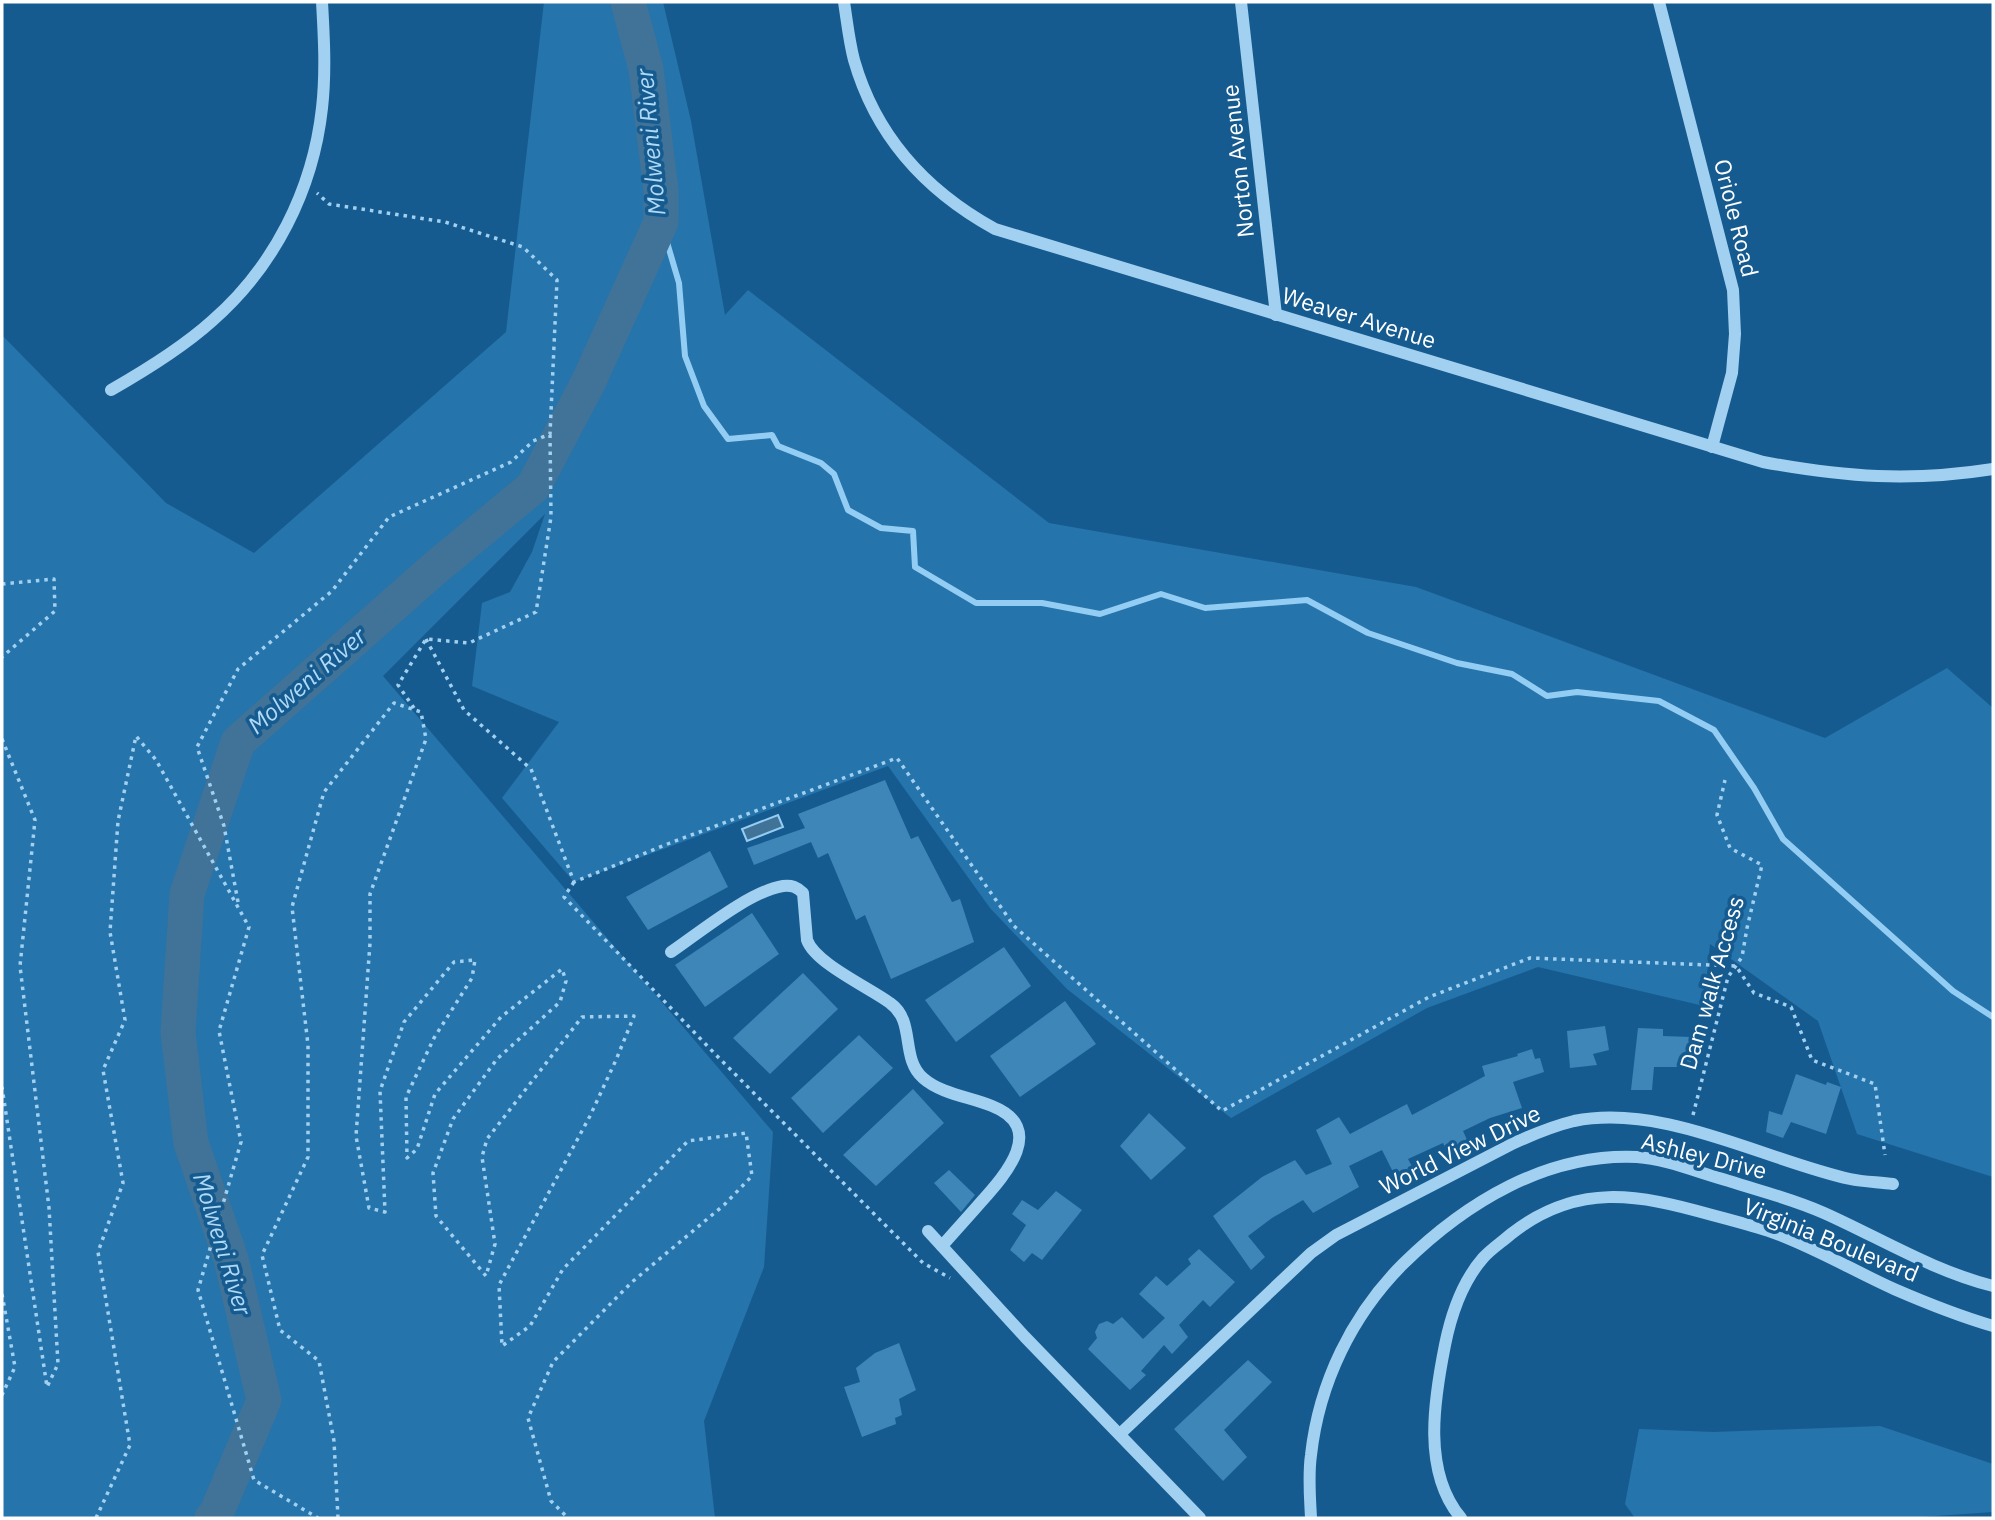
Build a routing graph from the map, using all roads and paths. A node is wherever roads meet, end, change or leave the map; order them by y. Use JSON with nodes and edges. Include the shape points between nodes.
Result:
{"nodes":[{"id":1,"x":322,"y":2,"type":"edge"},
{"id":2,"x":844,"y":2,"type":"edge"},
{"id":3,"x":1241,"y":2,"type":"edge"},
{"id":4,"x":1660,"y":2,"type":"edge"},
{"id":5,"x":306,"y":177,"type":"junction"},
{"id":6,"x":1276,"y":315,"type":"junction"},
{"id":7,"x":111,"y":390,"type":"dead end"},
{"id":8,"x":550,"y":434,"type":"junction"},
{"id":9,"x":1713,"y":447,"type":"junction"},
{"id":10,"x":1993,"y":469,"type":"edge"},
{"id":11,"x":2,"y":584,"type":"edge"},
{"id":12,"x":426,"y":639,"type":"junction"},
{"id":13,"x":2,"y":657,"type":"edge"},
{"id":14,"x":415,"y":710,"type":"junction"},
{"id":15,"x":2,"y":739,"type":"edge"},
{"id":16,"x":1725,"y":780,"type":"dead end"},
{"id":17,"x":574,"y":882,"type":"junction"},
{"id":18,"x":239,"y":908,"type":"junction"},
{"id":19,"x":671,"y":952,"type":"dead end"},
{"id":20,"x":1736,"y":966,"type":"junction"},
{"id":21,"x":2,"y":1087,"type":"edge"},
{"id":22,"x":1678,"y":1127,"type":"junction"},
{"id":23,"x":1885,"y":1156,"type":"dead end"},
{"id":24,"x":1893,"y":1184,"type":"dead end"},
{"id":25,"x":928,"y":1231,"type":"dead end"},
{"id":26,"x":942,"y":1245,"type":"junction"},
{"id":27,"x":960,"y":1266,"type":"junction"},
{"id":28,"x":1993,"y":1286,"type":"edge"},
{"id":29,"x":2,"y":1294,"type":"edge"},
{"id":30,"x":1993,"y":1326,"type":"edge"},
{"id":31,"x":2,"y":1395,"type":"edge"},
{"id":32,"x":1120,"y":1434,"type":"junction"},
{"id":33,"x":96,"y":1518,"type":"edge"},
{"id":34,"x":318,"y":1518,"type":"edge"},
{"id":35,"x":338,"y":1518,"type":"edge"},
{"id":36,"x":568,"y":1518,"type":"edge"},
{"id":37,"x":1200,"y":1518,"type":"edge"},
{"id":38,"x":1311,"y":1518,"type":"edge"},
{"id":39,"x":1461,"y":1518,"type":"edge"}],
"edges":[{"from":1,"to":5,"type":"street","via":[[322,107]]},
{"from":2,"to":6,"type":"street","name":"Weaver Avenue","via":[[854,59],[885,130],[908,162],[954,204],[995,229]]},
{"from":3,"to":6,"type":"street","name":"Norton Avenue"},
{"from":4,"to":9,"type":"street","name":"Oriole Road","via":[[1733,290],[1732,373]]},
{"from":5,"to":7,"type":"street","via":[[272,251],[230,303],[179,347]]},
{"from":5,"to":8,"type":"path","via":[[329,204],[445,222],[523,247],[557,280]]},
{"from":6,"to":9,"type":"street","name":"Weaver Avenue"},
{"from":8,"to":12,"type":"path","via":[[551,517],[536,612],[469,643]]},
{"from":8,"to":18,"type":"path","via":[[533,441],[510,462],[389,517],[332,591],[238,669],[197,747],[224,826]]},
{"from":9,"to":10,"type":"street","name":"Weaver Avenue","via":[[1763,462],[1843,475],[1896,478]]},
{"from":11,"to":13,"type":"path","via":[[54,579],[55,611]]},
{"from":12,"to":14,"type":"path","via":[[398,685]]},
{"from":12,"to":17,"type":"path","via":[[464,710],[531,769]]},
{"from":14,"to":35,"type":"path","via":[[394,702],[324,792],[292,907],[308,1045],[308,1157],[262,1255],[280,1330],[318,1361],[334,1441]]},
{"from":14,"to":36,"type":"path","via":[[421,712],[426,739],[370,894],[356,1136],[369,1208],[384,1212],[380,1091],[404,1022],[454,962],[475,960],[472,978],[434,1038],[406,1097],[407,1158],[417,1149],[435,1094],[501,1017],[562,969],[566,981],[560,1002],[497,1059],[453,1119],[433,1172],[436,1216],[485,1276],[495,1244],[482,1157],[487,1139],[582,1017],[634,1016],[590,1116],[499,1285],[502,1346],[530,1326],[563,1269],[688,1141],[746,1133],[752,1176],[632,1282],[553,1362],[528,1418],[551,1501]]},
{"from":15,"to":21,"type":"path","via":[[35,820],[20,966],[50,1208],[58,1364],[47,1387]]},
{"from":16,"to":20,"type":"path","name":"Dam walk Access","via":[[1717,815],[1730,848],[1762,865],[1742,957]]},
{"from":17,"to":20,"type":"path","via":[[897,758],[1014,926],[1222,1111],[1429,996],[1530,958]]},
{"from":17,"to":27,"type":"path","via":[[564,897],[923,1263],[949,1279]]},
{"from":18,"to":33,"type":"path","via":[[156,760],[136,736],[118,821],[110,932],[124,1020],[103,1070],[123,1183],[98,1252],[130,1445]]},
{"from":18,"to":34,"type":"path","via":[[249,927],[219,1031],[241,1142],[198,1290],[254,1480]]},
{"from":19,"to":26,"type":"street","via":[[734,908],[770,890],[797,888],[803,893],[809,947],[823,961],[894,1006],[904,1020],[910,1056],[922,1077],[1012,1118],[1019,1134],[1013,1161]]},
{"from":20,"to":22,"type":"path","name":"Dam walk Access","via":[[1728,977],[1692,1119]]},
{"from":20,"to":23,"type":"path","via":[[1754,993],[1791,1007],[1812,1060],[1875,1084]]},
{"from":22,"to":24,"type":"street","name":"World View Drive","via":[[1851,1179]]},
{"from":22,"to":32,"type":"street","name":"World View Drive","via":[[1608,1119],[1544,1129],[1336,1235],[1311,1253]]},
{"from":25,"to":26,"type":"street"},
{"from":26,"to":27,"type":"street"},
{"from":27,"to":32,"type":"street"},
{"from":28,"to":38,"type":"street","name":"Ashley Drive","via":[[1942,1269],[1821,1212],[1668,1163],[1638,1157],[1605,1158],[1523,1179],[1476,1203],[1426,1241],[1367,1306],[1329,1377],[1318,1417],[1310,1455]]},
{"from":29,"to":31,"type":"path","via":[[15,1367]]},
{"from":30,"to":39,"type":"street","name":"Virginia Boulevard","via":[[1895,1290],[1769,1231],[1673,1204],[1632,1196],[1555,1207],[1520,1227],[1482,1260],[1449,1325],[1439,1373],[1434,1444],[1442,1487]]},
{"from":32,"to":37,"type":"street"}]}
